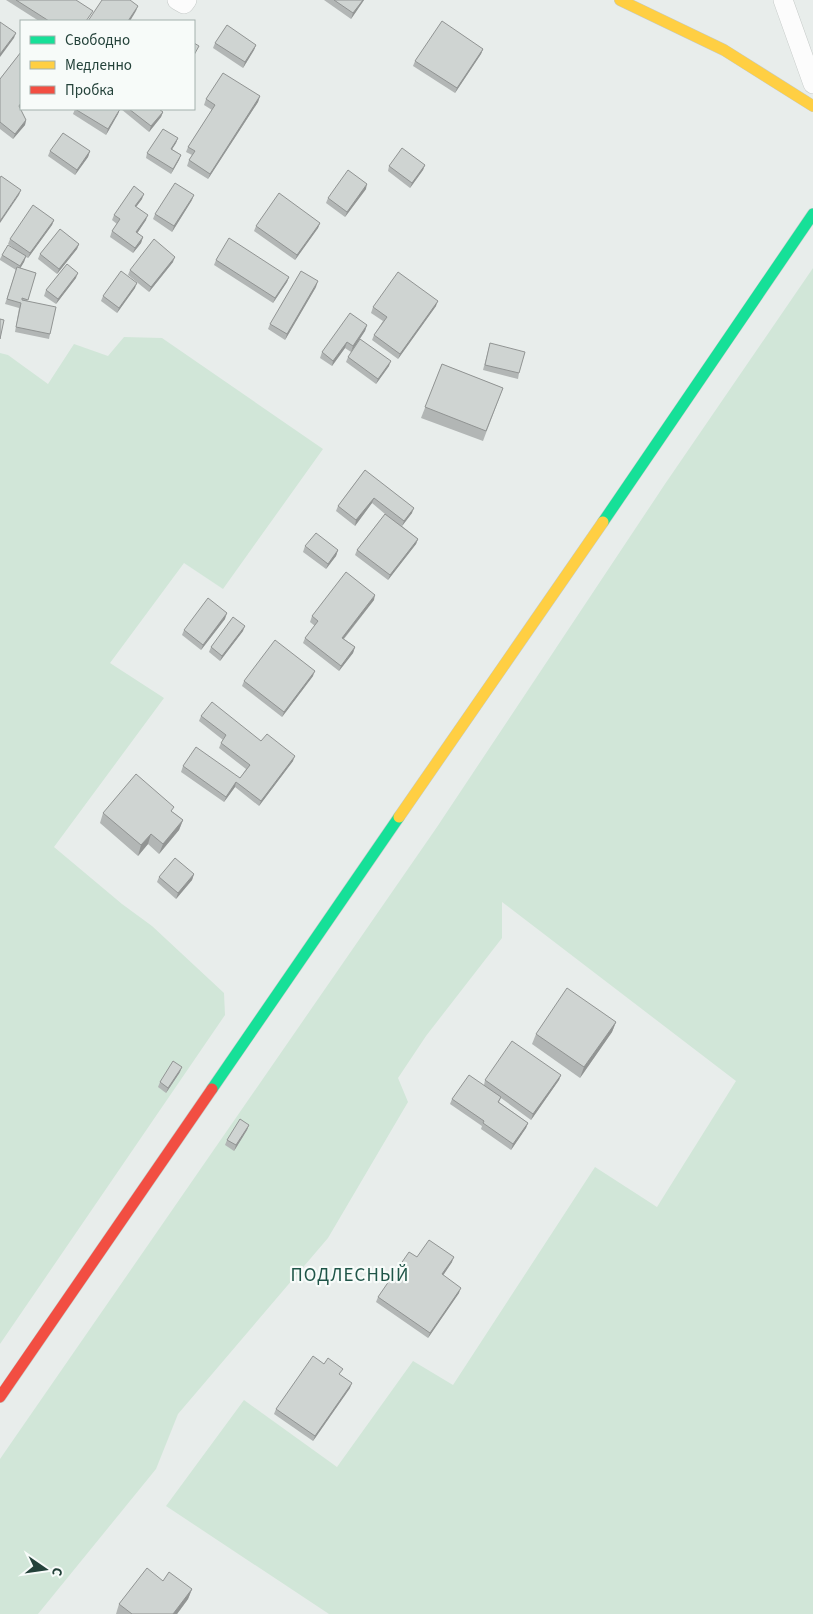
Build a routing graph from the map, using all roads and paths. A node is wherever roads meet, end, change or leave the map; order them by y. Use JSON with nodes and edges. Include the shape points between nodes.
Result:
{"nodes":[{"id":1,"x":177,"y":0,"type":"edge"},
{"id":2,"x":187,"y":0,"type":"edge"},
{"id":3,"x":620,"y":0,"type":"edge"},
{"id":4,"x":783,"y":0,"type":"edge"},
{"id":5,"x":813,"y":84,"type":"edge"},
{"id":6,"x":813,"y":106,"type":"edge"},
{"id":7,"x":813,"y":214,"type":"edge"},
{"id":8,"x":0,"y":1397,"type":"edge"}],
"edges":[{"from":1,"to":2,"type":"lane","via":[[184,4]]},
{"from":3,"to":6,"type":"main road","via":[[724,50]]},
{"from":4,"to":5,"type":"lane"},
{"from":7,"to":8,"type":"main road"}]}
